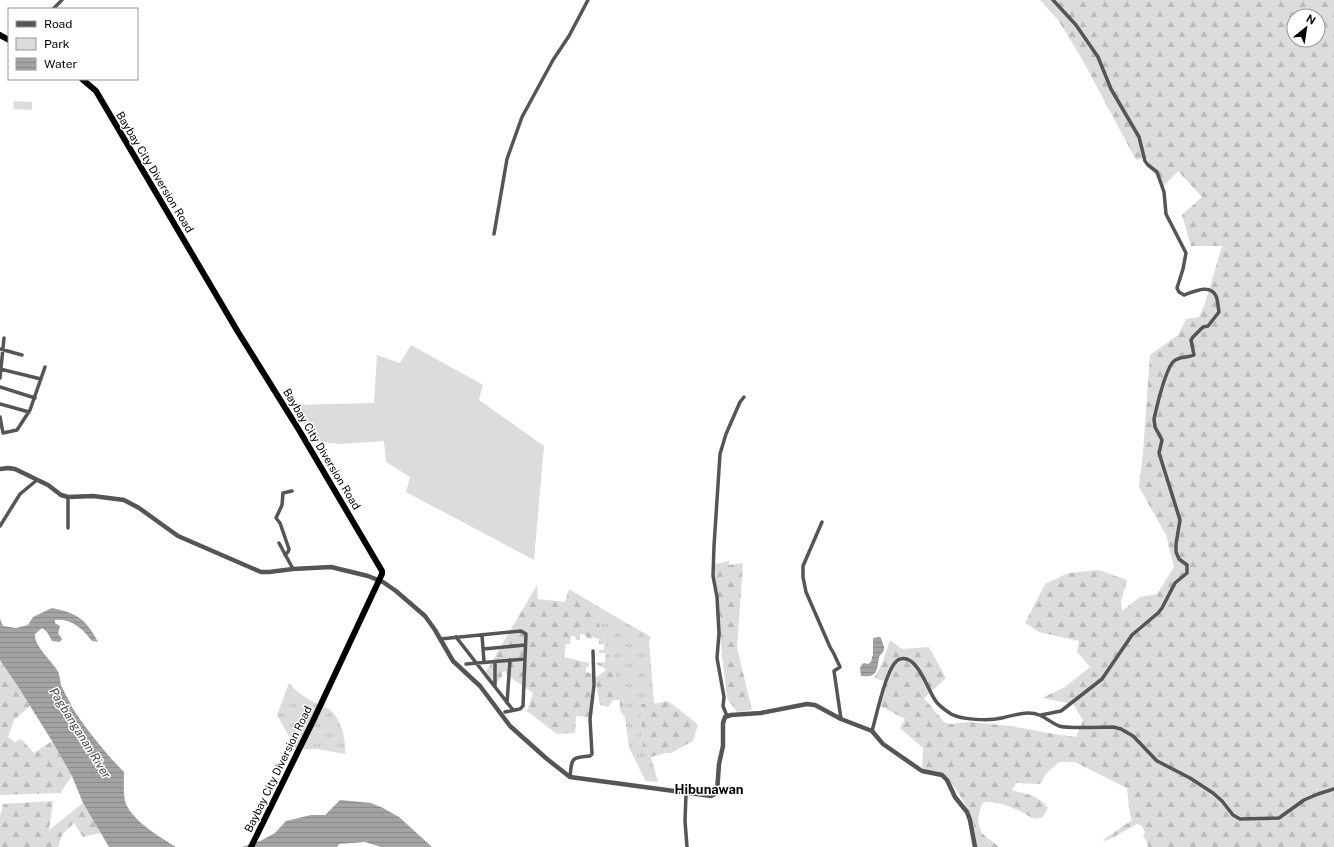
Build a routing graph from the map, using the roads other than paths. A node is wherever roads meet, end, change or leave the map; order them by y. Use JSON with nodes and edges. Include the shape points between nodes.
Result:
{"nodes":[{"id":1,"x":62,"y":0,"type":"edge"},
{"id":2,"x":588,"y":0,"type":"edge"},
{"id":3,"x":1053,"y":0,"type":"edge"},
{"id":4,"x":54,"y":8,"type":"edge"},
{"id":5,"x":83,"y":80,"type":"edge"},
{"id":6,"x":494,"y":234,"type":"dead end"},
{"id":7,"x":4,"y":338,"type":"dead end"},
{"id":8,"x":2,"y":350,"type":"edge"},
{"id":9,"x":22,"y":355,"type":"dead end"},
{"id":10,"x":45,"y":367,"type":"dead end"},
{"id":11,"x":1,"y":369,"type":"edge"},
{"id":12,"x":0,"y":378,"type":"edge"},
{"id":13,"x":41,"y":379,"type":"junction"},
{"id":14,"x":0,"y":387,"type":"edge"},
{"id":15,"x":744,"y":397,"type":"dead end"},
{"id":16,"x":35,"y":398,"type":"junction"},
{"id":17,"x":0,"y":404,"type":"edge"},
{"id":18,"x":29,"y":412,"type":"junction"},
{"id":19,"x":0,"y":417,"type":"edge"},
{"id":20,"x":0,"y":469,"type":"edge"},
{"id":21,"x":37,"y":480,"type":"junction"},
{"id":22,"x":292,"y":491,"type":"dead end"},
{"id":23,"x":68,"y":497,"type":"junction"},
{"id":24,"x":822,"y":522,"type":"dead end"},
{"id":25,"x":0,"y":526,"type":"edge"},
{"id":26,"x":68,"y":528,"type":"dead end"},
{"id":27,"x":279,"y":543,"type":"dead end"},
{"id":28,"x":285,"y":555,"type":"junction"},
{"id":29,"x":293,"y":569,"type":"junction"},
{"id":30,"x":379,"y":580,"type":"junction"},
{"id":31,"x":482,"y":635,"type":"junction"},
{"id":32,"x":456,"y":637,"type":"junction"},
{"id":33,"x":440,"y":639,"type":"junction"},
{"id":34,"x":526,"y":645,"type":"junction"},
{"id":35,"x":483,"y":649,"type":"junction"},
{"id":36,"x":593,"y":651,"type":"dead end"},
{"id":37,"x":525,"y":659,"type":"junction"},
{"id":38,"x":510,"y":660,"type":"junction"},
{"id":39,"x":484,"y":662,"type":"junction"},
{"id":40,"x":495,"y":662,"type":"junction"},
{"id":41,"x":476,"y":663,"type":"junction"},
{"id":42,"x":466,"y":664,"type":"dead end"},
{"id":43,"x":495,"y":687,"type":"junction"},
{"id":44,"x":507,"y":703,"type":"junction"},
{"id":45,"x":513,"y":710,"type":"junction"},
{"id":46,"x":506,"y":712,"type":"dead end"},
{"id":47,"x":1041,"y":715,"type":"junction"},
{"id":48,"x":727,"y":716,"type":"junction"},
{"id":49,"x":841,"y":719,"type":"junction"},
{"id":50,"x":872,"y":731,"type":"junction"},
{"id":51,"x":570,"y":777,"type":"junction"},
{"id":52,"x":1334,"y":789,"type":"edge"},
{"id":53,"x":686,"y":794,"type":"junction"},
{"id":54,"x":251,"y":847,"type":"edge"},
{"id":55,"x":686,"y":847,"type":"edge"},
{"id":56,"x":975,"y":847,"type":"edge"}],
"edges":[{"from":1,"to":4,"type":"street"},
{"from":2,"to":6,"type":"street","via":[[522,117],[507,159]]},
{"from":3,"to":47,"type":"street","via":[[1076,25],[1098,57],[1111,89],[1139,137],[1145,161],[1157,172],[1164,192],[1166,214],[1186,253],[1177,288],[1179,292],[1184,295],[1198,290],[1211,290],[1216,295],[1219,312],[1208,326],[1193,336],[1191,340],[1194,355],[1175,360],[1169,368],[1154,419],[1162,440],[1159,453],[1180,520],[1176,552],[1178,559],[1187,565],[1187,573],[1174,583],[1158,613],[1128,639],[1102,679],[1061,711]]},
{"from":5,"to":30,"type":"highway","name":"Baybay City Diversion Road","via":[[96,91],[377,561],[382,571]]},
{"from":7,"to":8,"type":"street"},
{"from":8,"to":9,"type":"street"},
{"from":8,"to":11,"type":"street"},
{"from":10,"to":13,"type":"street"},
{"from":11,"to":12,"type":"street"},
{"from":11,"to":13,"type":"street"},
{"from":13,"to":16,"type":"street"},
{"from":14,"to":16,"type":"street"},
{"from":15,"to":48,"type":"street","via":[[726,434],[720,454],[714,546],[713,576],[719,633],[717,658],[724,697],[723,706]]},
{"from":16,"to":18,"type":"street"},
{"from":17,"to":18,"type":"street"},
{"from":18,"to":19,"type":"street","via":[[18,430],[2,433]]},
{"from":20,"to":21,"type":"street","via":[[15,469]]},
{"from":21,"to":23,"type":"street"},
{"from":21,"to":25,"type":"street","via":[[20,494]]},
{"from":22,"to":28,"type":"street","via":[[282,493],[282,505],[276,518],[289,549]]},
{"from":23,"to":26,"type":"street"},
{"from":23,"to":29,"type":"street","via":[[93,496],[124,500],[178,536],[260,571]]},
{"from":24,"to":49,"type":"street","via":[[803,566],[803,577],[806,592],[840,667],[834,671]]},
{"from":27,"to":28,"type":"street"},
{"from":28,"to":29,"type":"street"},
{"from":29,"to":30,"type":"street","via":[[329,567]]},
{"from":30,"to":33,"type":"street","via":[[396,590],[425,616]]},
{"from":30,"to":54,"type":"highway","name":"Baybay City Diversion Road","via":[[317,714]]},
{"from":31,"to":32,"type":"street"},
{"from":31,"to":34,"type":"street","via":[[521,631],[526,634]]},
{"from":31,"to":35,"type":"street"},
{"from":32,"to":33,"type":"street"},
{"from":32,"to":41,"type":"street"},
{"from":33,"to":51,"type":"street","via":[[453,661],[480,686],[510,726]]},
{"from":34,"to":35,"type":"street"},
{"from":34,"to":37,"type":"street"},
{"from":35,"to":39,"type":"street"},
{"from":36,"to":51,"type":"street","via":[[594,685],[590,719],[592,754],[573,759]]},
{"from":37,"to":38,"type":"street"},
{"from":37,"to":45,"type":"street","via":[[523,706]]},
{"from":38,"to":40,"type":"street"},
{"from":38,"to":44,"type":"street"},
{"from":39,"to":40,"type":"street"},
{"from":39,"to":41,"type":"street"},
{"from":40,"to":43,"type":"street"},
{"from":41,"to":42,"type":"street"},
{"from":41,"to":43,"type":"street"},
{"from":43,"to":44,"type":"street"},
{"from":44,"to":45,"type":"street"},
{"from":45,"to":46,"type":"street"},
{"from":47,"to":50,"type":"street","via":[[1030,713],[991,719],[966,718],[950,714],[935,701],[915,664],[907,659],[900,659],[895,661],[886,681]]},
{"from":47,"to":52,"type":"street","via":[[1059,726],[1113,727],[1127,732],[1157,761],[1207,789],[1222,801],[1233,816],[1240,819],[1279,818],[1304,800]]},
{"from":48,"to":49,"type":"street","via":[[807,704],[815,705]]},
{"from":48,"to":53,"type":"street","via":[[722,723],[723,746],[716,793],[709,796]]},
{"from":49,"to":50,"type":"street"},
{"from":50,"to":56,"type":"street","via":[[882,744],[922,772],[942,775],[947,780],[955,797],[967,812]]},
{"from":51,"to":53,"type":"street"},
{"from":53,"to":55,"type":"street"}]}
